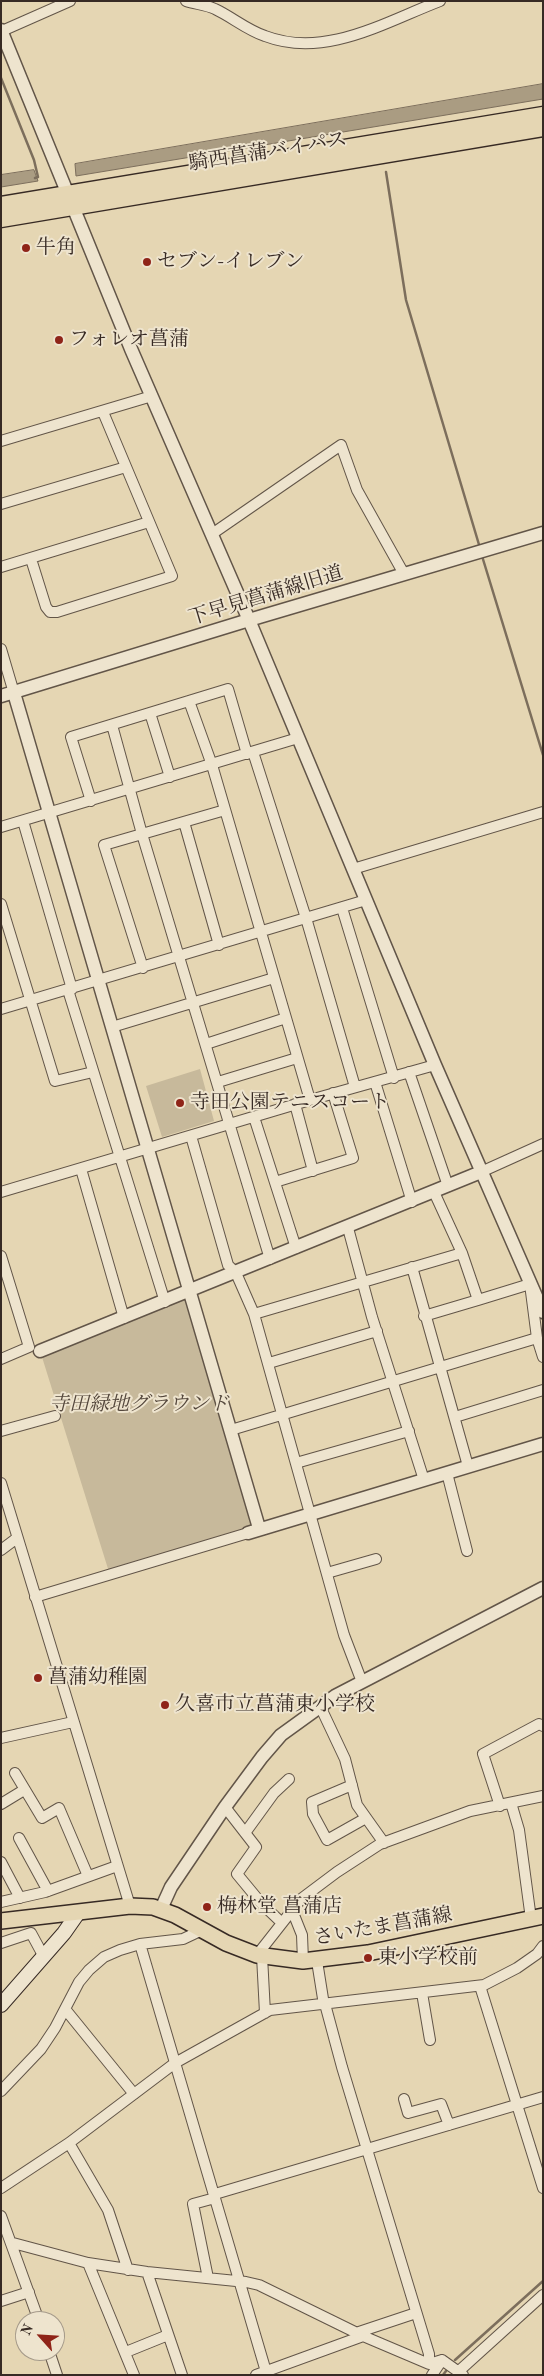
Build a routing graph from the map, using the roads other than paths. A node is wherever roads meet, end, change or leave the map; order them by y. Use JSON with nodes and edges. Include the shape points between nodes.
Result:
{"nodes":[{"id":1,"x":70,"y":1,"type":"edge"},
{"id":2,"x":186,"y":1,"type":"edge"},
{"id":3,"x":440,"y":1,"type":"edge"},
{"id":4,"x":2,"y":30,"type":"edge"},
{"id":5,"x":543,"y":115,"type":"edge"},
{"id":6,"x":543,"y":128,"type":"edge"},
{"id":7,"x":70,"y":200,"type":"junction"},
{"id":8,"x":1,"y":205,"type":"edge"},
{"id":9,"x":1,"y":218,"type":"edge"},
{"id":10,"x":152,"y":396,"type":"junction"},
{"id":11,"x":103,"y":412,"type":"junction"},
{"id":12,"x":1,"y":441,"type":"edge"},
{"id":13,"x":126,"y":467,"type":"junction"},
{"id":14,"x":1,"y":504,"type":"edge"},
{"id":15,"x":149,"y":522,"type":"junction"},
{"id":16,"x":543,"y":533,"type":"edge"},
{"id":17,"x":212,"y":534,"type":"junction"},
{"id":18,"x":31,"y":559,"type":"junction"},
{"id":19,"x":1,"y":567,"type":"edge"},
{"id":20,"x":404,"y":574,"type":"junction"},
{"id":21,"x":248,"y":620,"type":"junction"},
{"id":22,"x":1,"y":649,"type":"edge"},
{"id":23,"x":7,"y":695,"type":"edge"},
{"id":24,"x":189,"y":701,"type":"junction"},
{"id":25,"x":150,"y":713,"type":"junction"},
{"id":26,"x":112,"y":725,"type":"junction"},
{"id":27,"x":298,"y":738,"type":"junction"},
{"id":28,"x":250,"y":753,"type":"junction"},
{"id":29,"x":212,"y":765,"type":"junction"},
{"id":30,"x":170,"y":777,"type":"junction"},
{"id":31,"x":130,"y":789,"type":"junction"},
{"id":32,"x":91,"y":801,"type":"junction"},
{"id":33,"x":225,"y":810,"type":"junction"},
{"id":34,"x":543,"y":812,"type":"edge"},
{"id":35,"x":48,"y":814,"type":"junction"},
{"id":36,"x":23,"y":821,"type":"junction"},
{"id":37,"x":184,"y":822,"type":"junction"},
{"id":38,"x":1,"y":827,"type":"edge"},
{"id":39,"x":142,"y":834,"type":"junction"},
{"id":40,"x":353,"y":869,"type":"junction"},
{"id":41,"x":366,"y":900,"type":"junction"},
{"id":42,"x":1,"y":904,"type":"edge"},
{"id":43,"x":342,"y":908,"type":"junction"},
{"id":44,"x":306,"y":918,"type":"junction"},
{"id":45,"x":261,"y":932,"type":"junction"},
{"id":46,"x":219,"y":945,"type":"junction"},
{"id":47,"x":180,"y":956,"type":"junction"},
{"id":48,"x":143,"y":968,"type":"junction"},
{"id":49,"x":274,"y":978,"type":"junction"},
{"id":50,"x":98,"y":981,"type":"junction"},
{"id":51,"x":70,"y":989,"type":"junction"},
{"id":52,"x":30,"y":1001,"type":"junction"},
{"id":53,"x":194,"y":1002,"type":"junction"},
{"id":54,"x":1,"y":1010,"type":"edge"},
{"id":55,"x":286,"y":1018,"type":"junction"},
{"id":56,"x":112,"y":1027,"type":"junction"},
{"id":57,"x":206,"y":1044,"type":"junction"},
{"id":58,"x":297,"y":1058,"type":"junction"},
{"id":59,"x":435,"y":1065,"type":"junction"},
{"id":60,"x":93,"y":1072,"type":"junction"},
{"id":61,"x":410,"y":1072,"type":"junction"},
{"id":62,"x":394,"y":1078,"type":"junction"},
{"id":63,"x":218,"y":1082,"type":"junction"},
{"id":64,"x":376,"y":1082,"type":"junction"},
{"id":65,"x":355,"y":1088,"type":"junction"},
{"id":66,"x":333,"y":1094,"type":"junction"},
{"id":67,"x":310,"y":1100,"type":"junction"},
{"id":68,"x":296,"y":1104,"type":"junction"},
{"id":69,"x":254,"y":1117,"type":"junction"},
{"id":70,"x":230,"y":1124,"type":"junction"},
{"id":71,"x":191,"y":1136,"type":"junction"},
{"id":72,"x":543,"y":1144,"type":"edge"},
{"id":73,"x":148,"y":1149,"type":"junction"},
{"id":74,"x":119,"y":1157,"type":"junction"},
{"id":75,"x":80,"y":1169,"type":"junction"},
{"id":76,"x":313,"y":1171,"type":"junction"},
{"id":77,"x":481,"y":1172,"type":"junction"},
{"id":78,"x":275,"y":1182,"type":"junction"},
{"id":79,"x":448,"y":1186,"type":"junction"},
{"id":80,"x":1,"y":1192,"type":"edge"},
{"id":81,"x":434,"y":1192,"type":"junction"},
{"id":82,"x":412,"y":1202,"type":"junction"},
{"id":83,"x":348,"y":1228,"type":"junction"},
{"id":84,"x":296,"y":1248,"type":"junction"},
{"id":85,"x":462,"y":1253,"type":"junction"},
{"id":86,"x":1,"y":1256,"type":"edge"},
{"id":87,"x":270,"y":1259,"type":"junction"},
{"id":88,"x":412,"y":1267,"type":"junction"},
{"id":89,"x":236,"y":1273,"type":"junction"},
{"id":90,"x":362,"y":1281,"type":"junction"},
{"id":91,"x":530,"y":1284,"type":"junction"},
{"id":92,"x":190,"y":1292,"type":"junction"},
{"id":93,"x":478,"y":1300,"type":"junction"},
{"id":94,"x":165,"y":1302,"type":"junction"},
{"id":95,"x":543,"y":1312,"type":"edge"},
{"id":96,"x":254,"y":1314,"type":"junction"},
{"id":97,"x":424,"y":1316,"type":"junction"},
{"id":98,"x":124,"y":1318,"type":"junction"},
{"id":99,"x":377,"y":1331,"type":"junction"},
{"id":100,"x":537,"y":1338,"type":"junction"},
{"id":101,"x":40,"y":1352,"type":"dead end"},
{"id":102,"x":543,"y":1357,"type":"edge"},
{"id":103,"x":1,"y":1359,"type":"edge"},
{"id":104,"x":269,"y":1363,"type":"junction"},
{"id":105,"x":442,"y":1367,"type":"junction"},
{"id":106,"x":393,"y":1381,"type":"junction"},
{"id":107,"x":543,"y":1390,"type":"edge"},
{"id":108,"x":284,"y":1414,"type":"junction"},
{"id":109,"x":56,"y":1416,"type":"dead end"},
{"id":110,"x":455,"y":1417,"type":"junction"},
{"id":111,"x":231,"y":1430,"type":"junction"},
{"id":112,"x":1,"y":1431,"type":"edge"},
{"id":113,"x":409,"y":1431,"type":"junction"},
{"id":114,"x":543,"y":1444,"type":"edge"},
{"id":115,"x":296,"y":1463,"type":"junction"},
{"id":116,"x":468,"y":1466,"type":"junction"},
{"id":117,"x":446,"y":1473,"type":"junction"},
{"id":118,"x":424,"y":1480,"type":"junction"},
{"id":119,"x":1,"y":1483,"type":"edge"},
{"id":120,"x":310,"y":1514,"type":"junction"},
{"id":121,"x":253,"y":1531,"type":"junction"},
{"id":122,"x":17,"y":1538,"type":"junction"},
{"id":123,"x":1,"y":1550,"type":"edge"},
{"id":124,"x":467,"y":1551,"type":"dead end"},
{"id":125,"x":376,"y":1559,"type":"dead end"},
{"id":126,"x":327,"y":1573,"type":"junction"},
{"id":127,"x":543,"y":1588,"type":"edge"},
{"id":128,"x":35,"y":1597,"type":"junction"},
{"id":129,"x":362,"y":1682,"type":"junction"},
{"id":130,"x":320,"y":1706,"type":"junction"},
{"id":131,"x":73,"y":1722,"type":"junction"},
{"id":132,"x":543,"y":1726,"type":"edge"},
{"id":133,"x":1,"y":1738,"type":"edge"},
{"id":134,"x":15,"y":1773,"type":"dead end"},
{"id":135,"x":289,"y":1779,"type":"dead end"},
{"id":136,"x":352,"y":1785,"type":"junction"},
{"id":137,"x":24,"y":1790,"type":"junction"},
{"id":138,"x":543,"y":1796,"type":"edge"},
{"id":139,"x":1,"y":1804,"type":"edge"},
{"id":140,"x":505,"y":1804,"type":"junction"},
{"id":141,"x":225,"y":1807,"type":"junction"},
{"id":142,"x":366,"y":1818,"type":"junction"},
{"id":143,"x":245,"y":1833,"type":"junction"},
{"id":144,"x":19,"y":1838,"type":"dead end"},
{"id":145,"x":384,"y":1843,"type":"junction"},
{"id":146,"x":1,"y":1862,"type":"edge"},
{"id":147,"x":117,"y":1866,"type":"junction"},
{"id":148,"x":88,"y":1876,"type":"junction"},
{"id":149,"x":48,"y":1891,"type":"junction"},
{"id":150,"x":20,"y":1898,"type":"junction"},
{"id":151,"x":1,"y":1902,"type":"edge"},
{"id":152,"x":130,"y":1906,"type":"junction"},
{"id":153,"x":162,"y":1909,"type":"junction"},
{"id":154,"x":292,"y":1910,"type":"junction"},
{"id":155,"x":78,"y":1913,"type":"junction"},
{"id":156,"x":537,"y":1918,"type":"edge"},
{"id":157,"x":1,"y":1921,"type":"edge"},
{"id":158,"x":282,"y":1923,"type":"junction"},
{"id":159,"x":202,"y":1930,"type":"junction"},
{"id":160,"x":1,"y":1943,"type":"edge"},
{"id":161,"x":140,"y":1944,"type":"junction"},
{"id":162,"x":543,"y":1946,"type":"edge"},
{"id":163,"x":259,"y":1955,"type":"junction"},
{"id":164,"x":44,"y":1957,"type":"junction"},
{"id":165,"x":310,"y":1961,"type":"junction"},
{"id":166,"x":480,"y":1986,"type":"junction"},
{"id":167,"x":422,"y":1993,"type":"junction"},
{"id":168,"x":324,"y":2004,"type":"junction"},
{"id":169,"x":1,"y":2005,"type":"edge"},
{"id":170,"x":65,"y":2010,"type":"junction"},
{"id":171,"x":265,"y":2013,"type":"junction"},
{"id":172,"x":430,"y":2040,"type":"dead end"},
{"id":173,"x":175,"y":2064,"type":"junction"},
{"id":174,"x":1,"y":2091,"type":"edge"},
{"id":175,"x":134,"y":2094,"type":"junction"},
{"id":176,"x":543,"y":2096,"type":"edge"},
{"id":177,"x":404,"y":2099,"type":"dead end"},
{"id":178,"x":517,"y":2104,"type":"junction"},
{"id":179,"x":449,"y":2125,"type":"junction"},
{"id":180,"x":69,"y":2143,"type":"junction"},
{"id":181,"x":368,"y":2149,"type":"junction"},
{"id":182,"x":1,"y":2188,"type":"edge"},
{"id":183,"x":543,"y":2188,"type":"edge"},
{"id":184,"x":215,"y":2196,"type":"junction"},
{"id":185,"x":1,"y":2216,"type":"edge"},
{"id":186,"x":13,"y":2243,"type":"junction"},
{"id":187,"x":88,"y":2264,"type":"junction"},
{"id":188,"x":128,"y":2270,"type":"junction"},
{"id":189,"x":147,"y":2272,"type":"junction"},
{"id":190,"x":208,"y":2278,"type":"junction"},
{"id":191,"x":239,"y":2282,"type":"junction"},
{"id":192,"x":29,"y":2292,"type":"junction"},
{"id":193,"x":543,"y":2295,"type":"edge"},
{"id":194,"x":1,"y":2301,"type":"edge"},
{"id":195,"x":36,"y":2311,"type":"edge"},
{"id":196,"x":416,"y":2313,"type":"junction"},
{"id":197,"x":360,"y":2334,"type":"junction"},
{"id":198,"x":168,"y":2336,"type":"junction"},
{"id":199,"x":126,"y":2352,"type":"junction"},
{"id":200,"x":53,"y":2361,"type":"edge"},
{"id":201,"x":444,"y":2361,"type":"junction"},
{"id":202,"x":429,"y":2364,"type":"junction"},
{"id":203,"x":459,"y":2371,"type":"edge"},
{"id":204,"x":267,"y":2373,"type":"edge"},
{"id":205,"x":58,"y":2375,"type":"edge"},
{"id":206,"x":134,"y":2375,"type":"edge"},
{"id":207,"x":182,"y":2375,"type":"edge"},
{"id":208,"x":256,"y":2375,"type":"edge"},
{"id":209,"x":432,"y":2375,"type":"edge"}],
"edges":[{"from":1,"to":4,"type":"street"},
{"from":2,"to":3,"type":"street","via":[[214,8],[265,36],[313,44],[346,38]]},
{"from":4,"to":7,"type":"street"},
{"from":5,"to":7,"type":"highway","name":"騎西菖蒲バイパス"},
{"from":6,"to":7,"type":"highway","name":"騎西菖蒲バイパス"},
{"from":7,"to":8,"type":"highway","name":"騎西菖蒲バイパス"},
{"from":7,"to":9,"type":"highway","name":"騎西菖蒲バイパス"},
{"from":7,"to":10,"type":"street"},
{"from":10,"to":11,"type":"street"},
{"from":10,"to":17,"type":"street"},
{"from":11,"to":12,"type":"street"},
{"from":11,"to":13,"type":"street"},
{"from":13,"to":14,"type":"street"},
{"from":13,"to":15,"type":"street"},
{"from":15,"to":18,"type":"street"},
{"from":15,"to":18,"type":"street","via":[[172,576],[50,612]]},
{"from":16,"to":20,"type":"street","name":"下早見菖蒲線旧道"},
{"from":17,"to":20,"type":"street","via":[[341,446],[357,490]]},
{"from":17,"to":21,"type":"street"},
{"from":18,"to":19,"type":"street"},
{"from":20,"to":21,"type":"street","name":"下早見菖蒲線旧道"},
{"from":21,"to":23,"type":"street","name":"下早見菖蒲線旧道"},
{"from":21,"to":27,"type":"street"},
{"from":22,"to":23,"type":"street"},
{"from":23,"to":35,"type":"street"},
{"from":24,"to":25,"type":"street"},
{"from":24,"to":28,"type":"street","via":[[228,690]]},
{"from":24,"to":29,"type":"street"},
{"from":25,"to":26,"type":"street"},
{"from":25,"to":30,"type":"street"},
{"from":26,"to":31,"type":"street"},
{"from":26,"to":32,"type":"street","via":[[71,737]]},
{"from":27,"to":28,"type":"street"},
{"from":27,"to":40,"type":"street"},
{"from":28,"to":29,"type":"street"},
{"from":28,"to":44,"type":"street"},
{"from":29,"to":30,"type":"street"},
{"from":29,"to":33,"type":"street"},
{"from":30,"to":31,"type":"street"},
{"from":31,"to":32,"type":"street"},
{"from":31,"to":39,"type":"street"},
{"from":32,"to":35,"type":"street"},
{"from":33,"to":37,"type":"street"},
{"from":33,"to":45,"type":"street"},
{"from":34,"to":40,"type":"street"},
{"from":35,"to":36,"type":"street"},
{"from":35,"to":50,"type":"street"},
{"from":36,"to":38,"type":"street"},
{"from":36,"to":51,"type":"street"},
{"from":37,"to":39,"type":"street"},
{"from":37,"to":46,"type":"street"},
{"from":39,"to":47,"type":"street"},
{"from":39,"to":48,"type":"street","via":[[104,845]]},
{"from":40,"to":41,"type":"street"},
{"from":41,"to":43,"type":"street"},
{"from":41,"to":59,"type":"street"},
{"from":42,"to":52,"type":"street"},
{"from":43,"to":44,"type":"street"},
{"from":43,"to":62,"type":"street"},
{"from":44,"to":45,"type":"street"},
{"from":44,"to":65,"type":"street"},
{"from":45,"to":46,"type":"street"},
{"from":45,"to":49,"type":"street"},
{"from":46,"to":47,"type":"street"},
{"from":47,"to":48,"type":"street"},
{"from":47,"to":53,"type":"street"},
{"from":48,"to":50,"type":"street"},
{"from":49,"to":53,"type":"street"},
{"from":49,"to":55,"type":"street"},
{"from":50,"to":51,"type":"street"},
{"from":50,"to":56,"type":"street"},
{"from":51,"to":52,"type":"street"},
{"from":51,"to":60,"type":"street"},
{"from":52,"to":54,"type":"street"},
{"from":52,"to":60,"type":"street","via":[[55,1081]]},
{"from":53,"to":56,"type":"street"},
{"from":53,"to":57,"type":"street"},
{"from":55,"to":57,"type":"street"},
{"from":55,"to":58,"type":"street"},
{"from":56,"to":73,"type":"street"},
{"from":57,"to":63,"type":"street"},
{"from":58,"to":63,"type":"street"},
{"from":58,"to":67,"type":"street"},
{"from":59,"to":61,"type":"street"},
{"from":59,"to":77,"type":"street"},
{"from":60,"to":74,"type":"street"},
{"from":61,"to":62,"type":"street"},
{"from":61,"to":79,"type":"street"},
{"from":62,"to":64,"type":"street"},
{"from":63,"to":70,"type":"street"},
{"from":64,"to":65,"type":"street"},
{"from":64,"to":82,"type":"street"},
{"from":65,"to":66,"type":"street"},
{"from":66,"to":67,"type":"street"},
{"from":66,"to":76,"type":"street","via":[[353,1158]]},
{"from":67,"to":68,"type":"street"},
{"from":68,"to":69,"type":"street"},
{"from":68,"to":76,"type":"street"},
{"from":69,"to":70,"type":"street"},
{"from":69,"to":78,"type":"street"},
{"from":70,"to":71,"type":"street"},
{"from":70,"to":87,"type":"street"},
{"from":71,"to":73,"type":"street"},
{"from":71,"to":89,"type":"street","via":[[228,1265]]},
{"from":72,"to":77,"type":"street"},
{"from":73,"to":74,"type":"street"},
{"from":73,"to":92,"type":"street"},
{"from":74,"to":75,"type":"street"},
{"from":74,"to":94,"type":"street"},
{"from":75,"to":80,"type":"street"},
{"from":75,"to":98,"type":"street"},
{"from":76,"to":78,"type":"street"},
{"from":77,"to":79,"type":"street"},
{"from":77,"to":91,"type":"street"},
{"from":78,"to":84,"type":"street"},
{"from":79,"to":81,"type":"street"},
{"from":81,"to":82,"type":"street"},
{"from":81,"to":85,"type":"street"},
{"from":82,"to":83,"type":"street"},
{"from":83,"to":84,"type":"street"},
{"from":83,"to":90,"type":"street"},
{"from":84,"to":87,"type":"street"},
{"from":85,"to":88,"type":"street"},
{"from":85,"to":93,"type":"street"},
{"from":86,"to":103,"type":"street","via":[[29,1347]]},
{"from":87,"to":89,"type":"street"},
{"from":88,"to":90,"type":"street"},
{"from":88,"to":97,"type":"street"},
{"from":89,"to":92,"type":"street"},
{"from":89,"to":96,"type":"street"},
{"from":90,"to":96,"type":"street"},
{"from":90,"to":99,"type":"street"},
{"from":91,"to":93,"type":"street"},
{"from":91,"to":95,"type":"street"},
{"from":91,"to":100,"type":"street"},
{"from":92,"to":94,"type":"street"},
{"from":92,"to":111,"type":"street"},
{"from":93,"to":97,"type":"street"},
{"from":94,"to":98,"type":"street"},
{"from":96,"to":104,"type":"street"},
{"from":97,"to":105,"type":"street"},
{"from":98,"to":101,"type":"street"},
{"from":99,"to":104,"type":"street"},
{"from":99,"to":106,"type":"street"},
{"from":100,"to":102,"type":"street"},
{"from":100,"to":105,"type":"street"},
{"from":104,"to":108,"type":"street"},
{"from":105,"to":106,"type":"street"},
{"from":105,"to":110,"type":"street"},
{"from":106,"to":108,"type":"street"},
{"from":106,"to":113,"type":"street"},
{"from":107,"to":110,"type":"street"},
{"from":108,"to":111,"type":"street"},
{"from":108,"to":115,"type":"street"},
{"from":109,"to":112,"type":"street"},
{"from":110,"to":116,"type":"street"},
{"from":111,"to":121,"type":"street"},
{"from":113,"to":115,"type":"street"},
{"from":113,"to":118,"type":"street"},
{"from":114,"to":116,"type":"street"},
{"from":115,"to":120,"type":"street"},
{"from":116,"to":117,"type":"street"},
{"from":117,"to":118,"type":"street"},
{"from":117,"to":124,"type":"street"},
{"from":118,"to":120,"type":"street"},
{"from":119,"to":122,"type":"street"},
{"from":120,"to":121,"type":"street"},
{"from":120,"to":126,"type":"street"},
{"from":121,"to":128,"type":"street"},
{"from":122,"to":123,"type":"street"},
{"from":122,"to":128,"type":"street"},
{"from":125,"to":126,"type":"street"},
{"from":126,"to":129,"type":"street","via":[[344,1635]]},
{"from":127,"to":129,"type":"street"},
{"from":128,"to":131,"type":"street"},
{"from":129,"to":130,"type":"street"},
{"from":130,"to":136,"type":"street","via":[[345,1759]]},
{"from":130,"to":141,"type":"street","via":[[281,1735]]},
{"from":131,"to":133,"type":"street"},
{"from":131,"to":147,"type":"street"},
{"from":132,"to":140,"type":"street","via":[[539,1724],[483,1754]]},
{"from":134,"to":137,"type":"street"},
{"from":135,"to":143,"type":"street"},
{"from":136,"to":142,"type":"street","via":[[357,1805]]},
{"from":136,"to":142,"type":"street","via":[[312,1802],[313,1814],[327,1840]]},
{"from":137,"to":139,"type":"street"},
{"from":137,"to":148,"type":"street","via":[[42,1818],[59,1808]]},
{"from":138,"to":140,"type":"street"},
{"from":140,"to":145,"type":"street","via":[[446,1819]]},
{"from":140,"to":156,"type":"street","via":[[519,1830]]},
{"from":141,"to":143,"type":"street"},
{"from":141,"to":153,"type":"street","via":[[171,1886]]},
{"from":142,"to":145,"type":"street"},
{"from":143,"to":158,"type":"street","via":[[256,1847],[237,1874]]},
{"from":144,"to":149,"type":"street"},
{"from":145,"to":154,"type":"street","via":[[337,1872],[301,1899]]},
{"from":146,"to":150,"type":"street"},
{"from":147,"to":148,"type":"street"},
{"from":147,"to":152,"type":"street"},
{"from":148,"to":149,"type":"street"},
{"from":149,"to":150,"type":"street"},
{"from":150,"to":151,"type":"street"},
{"from":152,"to":153,"type":"main road","name":"さいたま菖蒲線"},
{"from":152,"to":155,"type":"main road","name":"さいたま菖蒲線"},
{"from":153,"to":159,"type":"main road","name":"さいたま菖蒲線"},
{"from":154,"to":158,"type":"street"},
{"from":154,"to":165,"type":"street"},
{"from":155,"to":157,"type":"main road","name":"さいたま菖蒲線"},
{"from":155,"to":164,"type":"main road"},
{"from":156,"to":165,"type":"main road","name":"さいたま菖蒲線","via":[[368,1953]]},
{"from":158,"to":163,"type":"street"},
{"from":159,"to":161,"type":"street","via":[[183,1940]]},
{"from":159,"to":163,"type":"main road","name":"さいたま菖蒲線"},
{"from":160,"to":164,"type":"street","via":[[31,1932]]},
{"from":161,"to":170,"type":"street","via":[[112,1954],[89,1970]]},
{"from":161,"to":173,"type":"street"},
{"from":162,"to":166,"type":"street","via":[[517,1968]]},
{"from":163,"to":165,"type":"main road","name":"さいたま菖蒲線"},
{"from":163,"to":171,"type":"street"},
{"from":164,"to":169,"type":"main road"},
{"from":165,"to":168,"type":"street"},
{"from":166,"to":167,"type":"street"},
{"from":166,"to":178,"type":"street"},
{"from":167,"to":168,"type":"street"},
{"from":167,"to":172,"type":"street"},
{"from":168,"to":171,"type":"street"},
{"from":168,"to":181,"type":"street"},
{"from":170,"to":174,"type":"street","via":[[41,2049]]},
{"from":170,"to":175,"type":"street"},
{"from":171,"to":173,"type":"street"},
{"from":173,"to":175,"type":"street"},
{"from":173,"to":184,"type":"street"},
{"from":175,"to":180,"type":"street"},
{"from":176,"to":178,"type":"street"},
{"from":177,"to":179,"type":"street","via":[[408,2113],[441,2104]]},
{"from":178,"to":179,"type":"street"},
{"from":178,"to":183,"type":"street"},
{"from":179,"to":181,"type":"street"},
{"from":180,"to":182,"type":"street"},
{"from":180,"to":188,"type":"street","via":[[108,2210]]},
{"from":181,"to":184,"type":"street"},
{"from":181,"to":196,"type":"street"},
{"from":184,"to":190,"type":"street","via":[[193,2204]]},
{"from":184,"to":191,"type":"street"},
{"from":185,"to":186,"type":"street"},
{"from":186,"to":187,"type":"street"},
{"from":186,"to":192,"type":"street"},
{"from":187,"to":188,"type":"street"},
{"from":187,"to":199,"type":"street"},
{"from":188,"to":189,"type":"street"},
{"from":189,"to":190,"type":"street"},
{"from":189,"to":198,"type":"street"},
{"from":190,"to":191,"type":"street"},
{"from":191,"to":197,"type":"street","via":[[259,2285]]},
{"from":191,"to":204,"type":"street"},
{"from":192,"to":194,"type":"street"},
{"from":192,"to":195,"type":"street"},
{"from":193,"to":203,"type":"street"},
{"from":196,"to":197,"type":"street"},
{"from":196,"to":202,"type":"street"},
{"from":197,"to":202,"type":"street"},
{"from":197,"to":204,"type":"street"},
{"from":198,"to":199,"type":"street"},
{"from":198,"to":207,"type":"street"},
{"from":199,"to":206,"type":"street"},
{"from":200,"to":205,"type":"street"},
{"from":201,"to":202,"type":"street"},
{"from":201,"to":203,"type":"street"},
{"from":201,"to":209,"type":"street"},
{"from":204,"to":208,"type":"street"}]}
